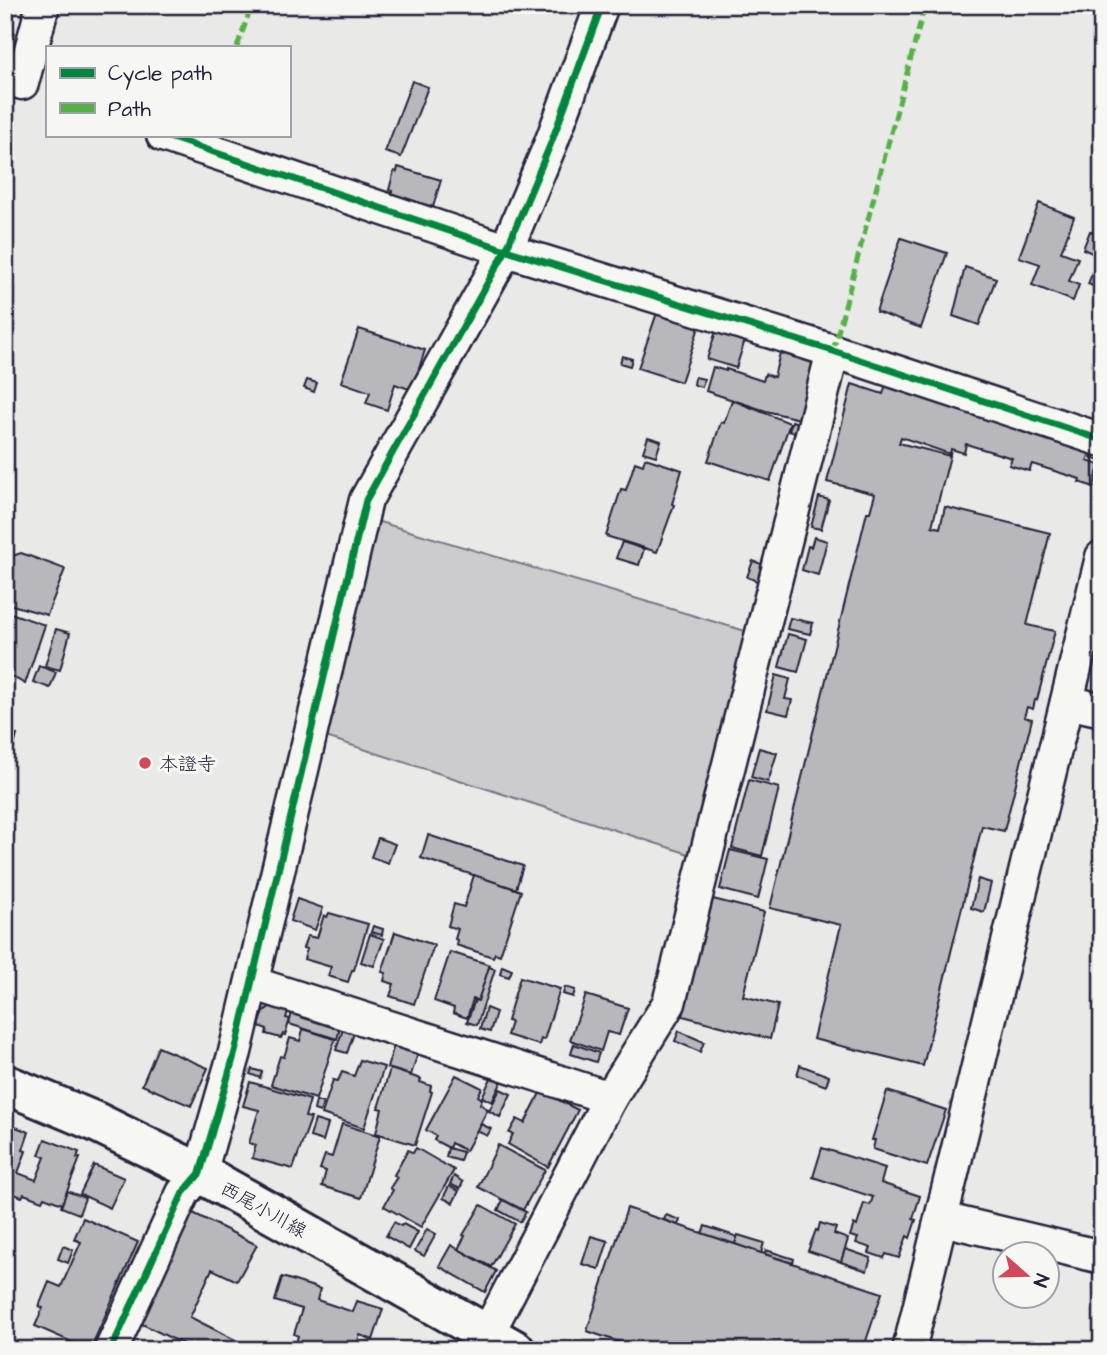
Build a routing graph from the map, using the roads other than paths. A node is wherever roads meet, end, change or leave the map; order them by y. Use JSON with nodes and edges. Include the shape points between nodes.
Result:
{"nodes":[{"id":1,"x":43,"y":5,"type":"edge"},
{"id":2,"x":602,"y":5,"type":"edge"},
{"id":3,"x":25,"y":84,"type":"edge"},
{"id":4,"x":166,"y":136,"type":"edge"},
{"id":5,"x":506,"y":250,"type":"junction"},
{"id":6,"x":833,"y":351,"type":"junction"},
{"id":7,"x":1102,"y":440,"type":"edge"},
{"id":8,"x":1102,"y":558,"type":"edge"},
{"id":9,"x":1066,"y":702,"type":"junction"},
{"id":10,"x":1102,"y":710,"type":"edge"},
{"id":11,"x":252,"y":983,"type":"junction"},
{"id":12,"x":5,"y":1084,"type":"edge"},
{"id":13,"x":610,"y":1098,"type":"junction"},
{"id":14,"x":200,"y":1173,"type":"junction"},
{"id":15,"x":942,"y":1219,"type":"junction"},
{"id":16,"x":1102,"y":1257,"type":"edge"},
{"id":17,"x":494,"y":1345,"type":"edge"},
{"id":18,"x":111,"y":1350,"type":"edge"},
{"id":19,"x":909,"y":1350,"type":"edge"}],
"edges":[{"from":1,"to":3,"type":"street"},
{"from":2,"to":5,"type":"street"},
{"from":4,"to":5,"type":"street"},
{"from":5,"to":6,"type":"street"},
{"from":5,"to":11,"type":"street","via":[[366,500]]},
{"from":6,"to":7,"type":"street"},
{"from":6,"to":13,"type":"street","via":[[669,1003]]},
{"from":8,"to":9,"type":"street"},
{"from":9,"to":10,"type":"street"},
{"from":9,"to":15,"type":"street"},
{"from":11,"to":13,"type":"street"},
{"from":11,"to":14,"type":"street"},
{"from":12,"to":14,"type":"main road","name":"西尾小川線"},
{"from":13,"to":17,"type":"street"},
{"from":14,"to":17,"type":"main road","name":"西尾小川線"},
{"from":14,"to":18,"type":"street","via":[[183,1193]]},
{"from":15,"to":16,"type":"street"},
{"from":15,"to":19,"type":"street"}]}
